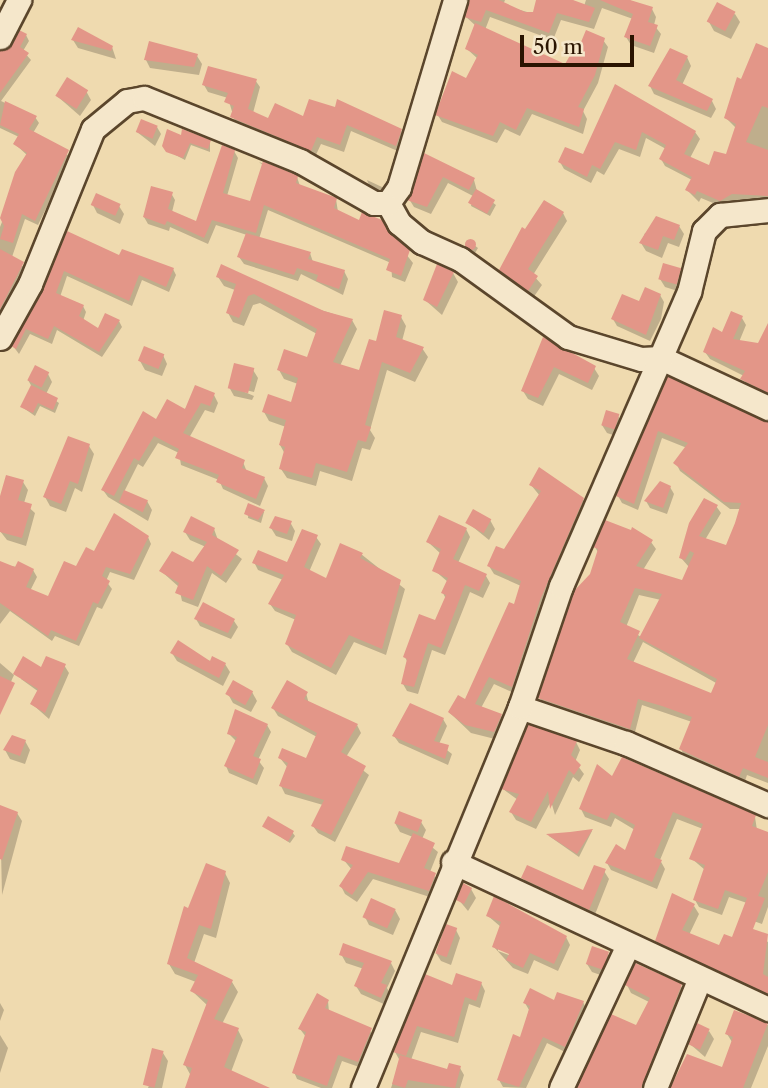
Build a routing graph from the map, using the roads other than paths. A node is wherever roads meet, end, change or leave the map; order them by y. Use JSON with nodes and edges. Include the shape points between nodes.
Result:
{"nodes":[{"id":1,"x":19,"y":0,"type":"edge"},
{"id":2,"x":455,"y":0,"type":"edge"},
{"id":3,"x":0,"y":37,"type":"edge"},
{"id":4,"x":388,"y":203,"type":"junction"},
{"id":5,"x":768,"y":210,"type":"edge"},
{"id":6,"x":0,"y":338,"type":"edge"},
{"id":7,"x":661,"y":358,"type":"junction"},
{"id":8,"x":768,"y":408,"type":"edge"},
{"id":9,"x":520,"y":707,"type":"junction"},
{"id":10,"x":768,"y":805,"type":"edge"},
{"id":11,"x":453,"y":862,"type":"junction"},
{"id":12,"x":628,"y":945,"type":"junction"},
{"id":13,"x":700,"y":978,"type":"junction"},
{"id":14,"x":768,"y":1009,"type":"edge"},
{"id":15,"x":363,"y":1088,"type":"edge"},
{"id":16,"x":561,"y":1088,"type":"edge"},
{"id":17,"x":655,"y":1088,"type":"edge"}],
"edges":[{"from":1,"to":3,"type":"street"},
{"from":2,"to":4,"type":"street","via":[[399,187]]},
{"from":4,"to":6,"type":"street","via":[[374,203],[300,162],[144,98],[127,100],[93,129],[30,284]]},
{"from":4,"to":7,"type":"street","via":[[400,223],[422,242],[460,259],[568,337],[641,359]]},
{"from":5,"to":7,"type":"street","via":[[720,215],[704,231],[690,292]]},
{"from":7,"to":8,"type":"street"},
{"from":7,"to":9,"type":"street","via":[[545,623]]},
{"from":9,"to":10,"type":"street","via":[[626,743]]},
{"from":9,"to":11,"type":"street"},
{"from":11,"to":12,"type":"street"},
{"from":11,"to":15,"type":"street"},
{"from":12,"to":13,"type":"street"},
{"from":12,"to":16,"type":"street"},
{"from":13,"to":14,"type":"street"},
{"from":13,"to":17,"type":"street"}]}
